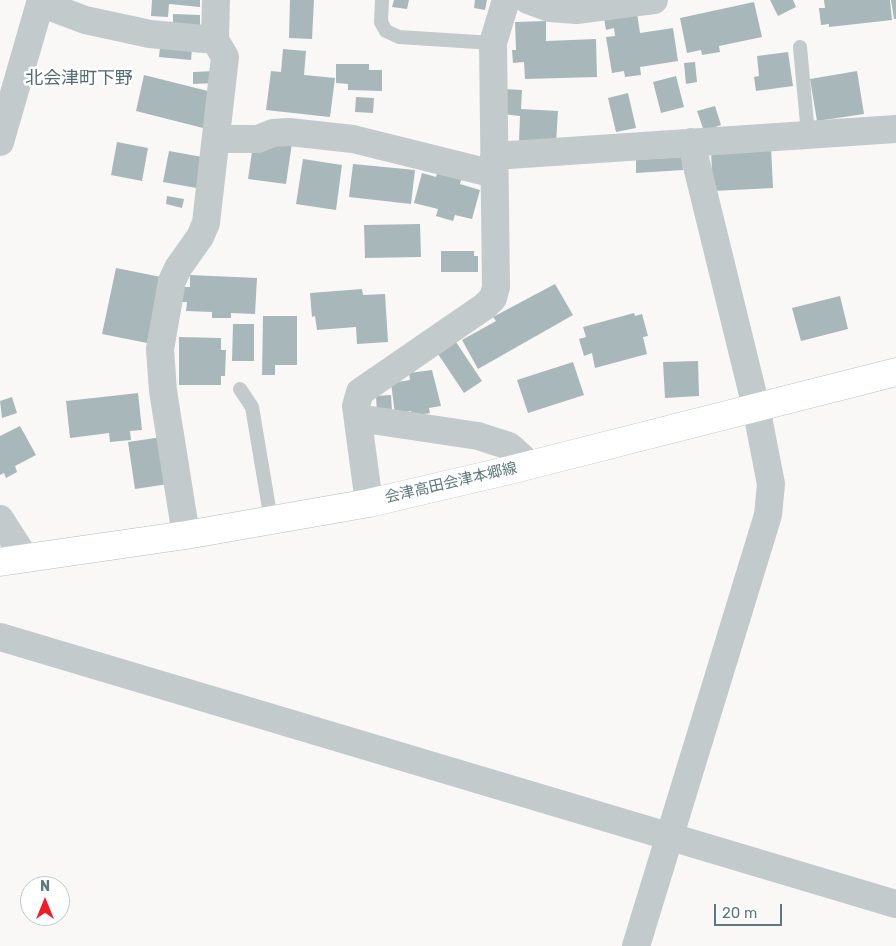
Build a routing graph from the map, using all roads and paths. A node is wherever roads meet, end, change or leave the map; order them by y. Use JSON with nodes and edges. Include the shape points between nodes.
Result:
{"nodes":[{"id":1,"x":216,"y":0,"type":"edge"},
{"id":2,"x":382,"y":0,"type":"edge"},
{"id":3,"x":506,"y":0,"type":"edge"},
{"id":4,"x":528,"y":0,"type":"edge"},
{"id":5,"x":654,"y":0,"type":"edge"},
{"id":6,"x":40,"y":2,"type":"edge"},
{"id":7,"x":215,"y":40,"type":"junction"},
{"id":8,"x":493,"y":43,"type":"junction"},
{"id":9,"x":800,"y":47,"type":"dead end"},
{"id":10,"x":896,"y":129,"type":"edge"},
{"id":11,"x":808,"y":134,"type":"junction"},
{"id":12,"x":217,"y":139,"type":"junction"},
{"id":13,"x":0,"y":142,"type":"edge"},
{"id":14,"x":691,"y":142,"type":"junction"},
{"id":15,"x":494,"y":165,"type":"junction"},
{"id":16,"x":896,"y":372,"type":"edge"},
{"id":17,"x":240,"y":389,"type":"dead end"},
{"id":18,"x":756,"y":407,"type":"junction"},
{"id":19,"x":358,"y":418,"type":"junction"},
{"id":20,"x":530,"y":465,"type":"junction"},
{"id":21,"x":369,"y":502,"type":"junction"},
{"id":22,"x":0,"y":519,"type":"edge"},
{"id":23,"x":271,"y":520,"type":"junction"},
{"id":24,"x":186,"y":535,"type":"junction"},
{"id":25,"x":12,"y":560,"type":"edge"},
{"id":26,"x":0,"y":637,"type":"edge"},
{"id":27,"x":670,"y":836,"type":"junction"},
{"id":28,"x":896,"y":904,"type":"edge"},
{"id":29,"x":636,"y":946,"type":"edge"}],
"edges":[{"from":1,"to":7,"type":"street"},
{"from":2,"to":8,"type":"lane","via":[[381,22],[386,31],[399,37]]},
{"from":3,"to":8,"type":"street"},
{"from":4,"to":5,"type":"street","via":[[550,8],[576,10]]},
{"from":6,"to":7,"type":"street","via":[[86,20],[150,34]]},
{"from":6,"to":13,"type":"street"},
{"from":7,"to":12,"type":"street","via":[[225,58]]},
{"from":8,"to":15,"type":"street"},
{"from":9,"to":11,"type":"lane"},
{"from":10,"to":11,"type":"street"},
{"from":11,"to":14,"type":"street"},
{"from":12,"to":15,"type":"street","via":[[258,139],[273,133],[289,132],[353,139]]},
{"from":12,"to":24,"type":"street","via":[[206,223],[172,281],[160,349],[163,391]]},
{"from":14,"to":15,"type":"street"},
{"from":14,"to":18,"type":"street"},
{"from":15,"to":19,"type":"street","via":[[496,287],[493,298],[360,392],[356,406]]},
{"from":16,"to":18,"type":"main road","name":"会津高田会津本郷線"},
{"from":17,"to":23,"type":"lane","via":[[252,407]]},
{"from":18,"to":20,"type":"main road","name":"会津高田会津本郷線"},
{"from":18,"to":27,"type":"street","via":[[771,484],[768,515]]},
{"from":19,"to":20,"type":"street","via":[[478,436],[509,446]]},
{"from":19,"to":21,"type":"street"},
{"from":20,"to":21,"type":"main road","name":"会津高田会津本郷線"},
{"from":21,"to":23,"type":"main road","name":"会津高田会津本郷線"},
{"from":22,"to":25,"type":"street"},
{"from":23,"to":24,"type":"main road","name":"会津高田会津本郷線"},
{"from":24,"to":25,"type":"main road","name":"会津高田会津本郷線"},
{"from":26,"to":27,"type":"street"},
{"from":27,"to":28,"type":"street"},
{"from":27,"to":29,"type":"street"}]}
